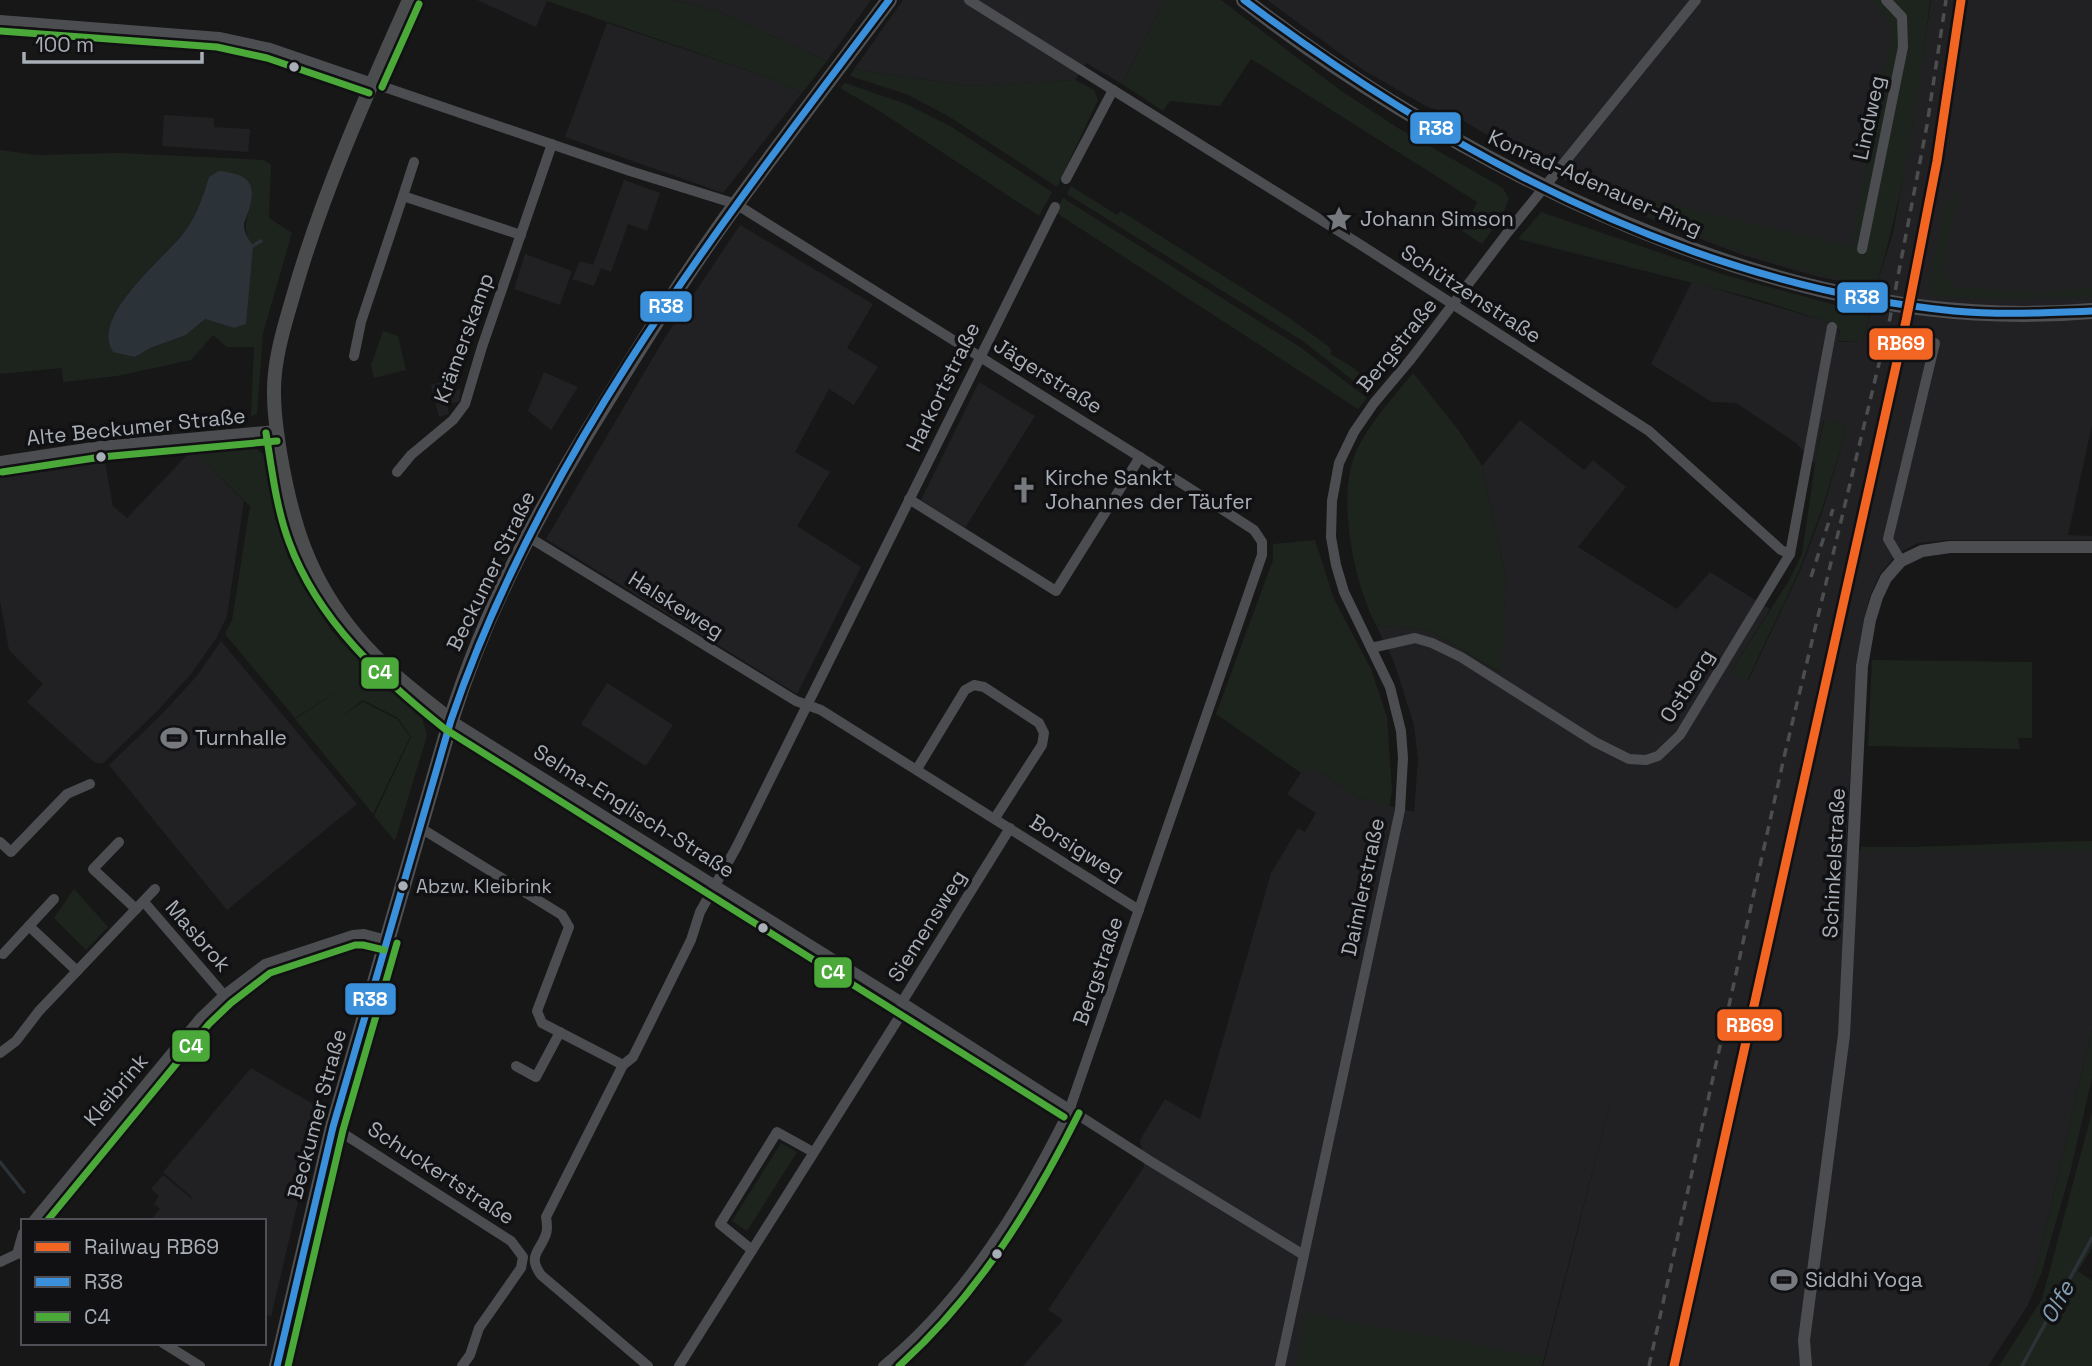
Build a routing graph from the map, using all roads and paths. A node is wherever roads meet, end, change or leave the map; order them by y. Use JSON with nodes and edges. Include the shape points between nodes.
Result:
{"nodes":[{"id":1,"x":409,"y":0,"type":"edge"},
{"id":2,"x":889,"y":0,"type":"edge"},
{"id":3,"x":969,"y":0,"type":"edge"},
{"id":4,"x":1244,"y":0,"type":"edge"},
{"id":5,"x":1696,"y":0,"type":"edge"},
{"id":6,"x":1886,"y":0,"type":"edge"},
{"id":7,"x":0,"y":20,"type":"edge"},
{"id":8,"x":372,"y":83,"type":"junction"},
{"id":9,"x":1113,"y":90,"type":"junction"},
{"id":10,"x":552,"y":144,"type":"junction"},
{"id":11,"x":414,"y":162,"type":"dead end"},
{"id":12,"x":1066,"y":179,"type":"dead end"},
{"id":13,"x":1545,"y":187,"type":"junction"},
{"id":14,"x":403,"y":196,"type":"junction"},
{"id":15,"x":736,"y":204,"type":"junction"},
{"id":16,"x":1055,"y":207,"type":"dead end"},
{"id":17,"x":521,"y":235,"type":"junction"},
{"id":18,"x":1861,"y":249,"type":"dead end"},
{"id":19,"x":1453,"y":305,"type":"junction"},
{"id":20,"x":2092,"y":311,"type":"edge"},
{"id":21,"x":1832,"y":327,"type":"dead end"},
{"id":22,"x":1935,"y":343,"type":"dead end"},
{"id":23,"x":354,"y":356,"type":"dead end"},
{"id":24,"x":979,"y":356,"type":"junction"},
{"id":25,"x":276,"y":431,"type":"junction"},
{"id":26,"x":1140,"y":457,"type":"junction"},
{"id":27,"x":0,"y":462,"type":"edge"},
{"id":28,"x":397,"y":472,"type":"dead end"},
{"id":29,"x":909,"y":499,"type":"junction"},
{"id":30,"x":527,"y":536,"type":"junction"},
{"id":31,"x":1331,"y":537,"type":"joint"},
{"id":32,"x":1262,"y":541,"type":"joint"},
{"id":33,"x":2092,"y":547,"type":"edge"},
{"id":34,"x":1790,"y":554,"type":"junction"},
{"id":35,"x":1901,"y":562,"type":"junction"},
{"id":36,"x":1371,"y":648,"type":"junction"},
{"id":37,"x":806,"y":705,"type":"junction"},
{"id":38,"x":451,"y":720,"type":"junction"},
{"id":39,"x":916,"y":769,"type":"junction"},
{"id":40,"x":90,"y":784,"type":"dead end"},
{"id":41,"x":995,"y":818,"type":"junction"},
{"id":42,"x":419,"y":827,"type":"junction"},
{"id":43,"x":1010,"y":828,"type":"junction"},
{"id":44,"x":0,"y":842,"type":"edge"},
{"id":45,"x":119,"y":842,"type":"dead end"},
{"id":46,"x":715,"y":886,"type":"junction"},
{"id":47,"x":155,"y":889,"type":"dead end"},
{"id":48,"x":54,"y":899,"type":"dead end"},
{"id":49,"x":140,"y":906,"type":"junction"},
{"id":50,"x":1139,"y":909,"type":"junction"},
{"id":51,"x":29,"y":926,"type":"junction"},
{"id":52,"x":387,"y":940,"type":"junction"},
{"id":53,"x":2,"y":954,"type":"dead end"},
{"id":54,"x":77,"y":971,"type":"junction"},
{"id":55,"x":224,"y":995,"type":"junction"},
{"id":56,"x":902,"y":1002,"type":"junction"},
{"id":57,"x":560,"y":1032,"type":"junction"},
{"id":58,"x":0,"y":1053,"type":"edge"},
{"id":59,"x":623,"y":1065,"type":"junction"},
{"id":60,"x":516,"y":1066,"type":"dead end"},
{"id":61,"x":1070,"y":1108,"type":"junction"},
{"id":62,"x":333,"y":1126,"type":"junction"},
{"id":63,"x":813,"y":1152,"type":"junction"},
{"id":64,"x":35,"y":1219,"type":"edge"},
{"id":65,"x":752,"y":1250,"type":"junction"},
{"id":66,"x":1303,"y":1254,"type":"junction"},
{"id":67,"x":20,"y":1255,"type":"edge"},
{"id":68,"x":529,"y":1258,"type":"junction"},
{"id":69,"x":0,"y":1262,"type":"edge"},
{"id":70,"x":165,"y":1345,"type":"edge"},
{"id":71,"x":186,"y":1362,"type":"edge"},
{"id":72,"x":200,"y":1366,"type":"edge"},
{"id":73,"x":277,"y":1366,"type":"edge"},
{"id":74,"x":462,"y":1366,"type":"edge"},
{"id":75,"x":648,"y":1366,"type":"edge"},
{"id":76,"x":679,"y":1366,"type":"edge"},
{"id":77,"x":883,"y":1366,"type":"edge"},
{"id":78,"x":1280,"y":1366,"type":"edge"},
{"id":79,"x":1806,"y":1366,"type":"edge"}],
"edges":[{"from":1,"to":8,"type":"main road"},
{"from":2,"to":15,"type":"main road","name":"Beckumer Straße"},
{"from":3,"to":9,"type":"street","name":"Schützenstraße"},
{"from":4,"to":13,"type":"main road","name":"Konrad-Adenauer-Ring","via":[[1394,107]]},
{"from":5,"to":13,"type":"street","name":"Bergstraße"},
{"from":6,"to":18,"type":"street","name":"Lindweg","via":[[1902,17],[1903,47]]},
{"from":7,"to":8,"type":"street","name":"Jägerstraße","via":[[219,37],[270,48]]},
{"from":8,"to":10,"type":"street","name":"Jägerstraße"},
{"from":8,"to":25,"type":"main road","via":[[333,176],[287,317],[274,374]]},
{"from":9,"to":12,"type":"street"},
{"from":9,"to":19,"type":"street","name":"Schützenstraße"},
{"from":10,"to":15,"type":"street","name":"Jägerstraße"},
{"from":10,"to":17,"type":"street","name":"Krämerskamp"},
{"from":11,"to":14,"type":"street"},
{"from":13,"to":19,"type":"street","name":"Bergstraße"},
{"from":13,"to":20,"type":"main road","name":"Konrad-Adenauer-Ring","via":[[1715,260],[1831,293],[1982,315]]},
{"from":14,"to":17,"type":"street"},
{"from":14,"to":23,"type":"street","via":[[367,301]]},
{"from":15,"to":24,"type":"street","name":"Jägerstraße"},
{"from":15,"to":30,"type":"main road","name":"Beckumer Straße","via":[[631,362]]},
{"from":16,"to":24,"type":"street","name":"Harkortstraße"},
{"from":17,"to":28,"type":"street","name":"Krämerskamp","via":[[465,404]]},
{"from":19,"to":31,"type":"street","name":"Bergstraße","via":[[1374,402],[1346,447],[1335,480]]},
{"from":19,"to":34,"type":"street","name":"Schützenstraße","via":[[1649,431]]},
{"from":21,"to":34,"type":"street","name":"Ostberg"},
{"from":22,"to":35,"type":"street","via":[[1888,539]]},
{"from":24,"to":26,"type":"street","name":"Jägerstraße"},
{"from":24,"to":29,"type":"street","name":"Harkortstraße"},
{"from":25,"to":27,"type":"street","name":"Alte Beckumer Straße","via":[[100,447]]},
{"from":25,"to":38,"type":"main road","via":[[290,507],[320,584],[371,652]]},
{"from":26,"to":29,"type":"street","via":[[1056,591]]},
{"from":26,"to":32,"type":"street","name":"Jägerstraße","via":[[1254,530]]},
{"from":29,"to":37,"type":"street","name":"Harkortstraße"},
{"from":30,"to":37,"type":"street","name":"Halskeweg"},
{"from":30,"to":38,"type":"main road","name":"Beckumer Straße","via":[[492,607]]},
{"from":31,"to":36,"type":"street","name":"Daimlerstraße","via":[[1344,592]]},
{"from":32,"to":50,"type":"street","name":"Bergstraße","via":[[1262,555]]},
{"from":33,"to":35,"type":"street","via":[[1950,547],[1922,551]]},
{"from":34,"to":36,"type":"street","name":"Ostberg","via":[[1680,735],[1646,761],[1629,759],[1595,742],[1432,643],[1415,638]]},
{"from":35,"to":79,"type":"street","name":"Schinkelstraße","via":[[1877,597],[1862,666],[1844,1035],[1804,1340]]},
{"from":36,"to":66,"type":"street","name":"Daimlerstraße","via":[[1390,687],[1398,720],[1403,784]]},
{"from":37,"to":39,"type":"street","name":"Borsigweg"},
{"from":37,"to":46,"type":"street","name":"Harkortstraße"},
{"from":38,"to":42,"type":"main road","name":"Beckumer Straße"},
{"from":38,"to":46,"type":"street","name":"Selma-Englisch-Straße"},
{"from":39,"to":41,"type":"street","name":"Borsigweg"},
{"from":39,"to":41,"type":"street","via":[[965,690],[974,685],[984,687],[1039,723],[1044,733],[1042,744]]},
{"from":40,"to":44,"type":"street","via":[[67,794],[11,852]]},
{"from":41,"to":43,"type":"street","name":"Borsigweg"},
{"from":42,"to":52,"type":"main road","name":"Beckumer Straße"},
{"from":42,"to":57,"type":"street","via":[[562,915],[569,927],[537,1011],[542,1023]]},
{"from":43,"to":50,"type":"street","name":"Borsigweg"},
{"from":43,"to":56,"type":"street","name":"Siemensweg"},
{"from":45,"to":49,"type":"street","name":"Masbrok","via":[[93,869]]},
{"from":46,"to":56,"type":"street","name":"Selma-Englisch-Straße"},
{"from":46,"to":59,"type":"street","name":"Harkortstraße","via":[[633,1057]]},
{"from":47,"to":49,"type":"street","name":"Masbrok"},
{"from":48,"to":51,"type":"street"},
{"from":49,"to":54,"type":"street","name":"Masbrok"},
{"from":49,"to":55,"type":"street","name":"Masbrok"},
{"from":50,"to":61,"type":"street","name":"Bergstraße"},
{"from":51,"to":53,"type":"street"},
{"from":51,"to":54,"type":"street"},
{"from":52,"to":55,"type":"street","name":"Kleibrink","via":[[364,934],[338,938],[265,964]]},
{"from":52,"to":62,"type":"main road","name":"Beckumer Straße"},
{"from":54,"to":58,"type":"street","name":"Masbrok"},
{"from":55,"to":64,"type":"street","name":"Kleibrink"},
{"from":56,"to":61,"type":"street","name":"Selma-Englisch-Straße"},
{"from":56,"to":63,"type":"street","name":"Siemensweg","via":[[900,1016]]},
{"from":57,"to":59,"type":"street"},
{"from":57,"to":60,"type":"street","via":[[536,1077]]},
{"from":59,"to":68,"type":"street","name":"Harkortstraße","via":[[546,1217],[547,1233]]},
{"from":61,"to":66,"type":"street","name":"Selma-Englisch-Straße"},
{"from":61,"to":77,"type":"street","name":"Bergstraße","via":[[1026,1189],[974,1269],[924,1328]]},
{"from":62,"to":68,"type":"street","name":"Schuckertstraße","via":[[511,1241]]},
{"from":62,"to":73,"type":"main road","name":"Beckumer Straße"},
{"from":63,"to":65,"type":"street","name":"Siemensweg"},
{"from":63,"to":65,"type":"street","via":[[777,1132],[720,1224]]},
{"from":65,"to":76,"type":"street","name":"Siemensweg"},
{"from":66,"to":78,"type":"street","name":"Daimlerstraße"},
{"from":67,"to":69,"type":"street"},
{"from":68,"to":74,"type":"street","name":"Harkortstraße","via":[[479,1328]]},
{"from":68,"to":75,"type":"street","name":"Schuckertstraße","via":[[541,1275]]},
{"from":70,"to":71,"type":"street"},
{"from":71,"to":72,"type":"street"}]}
